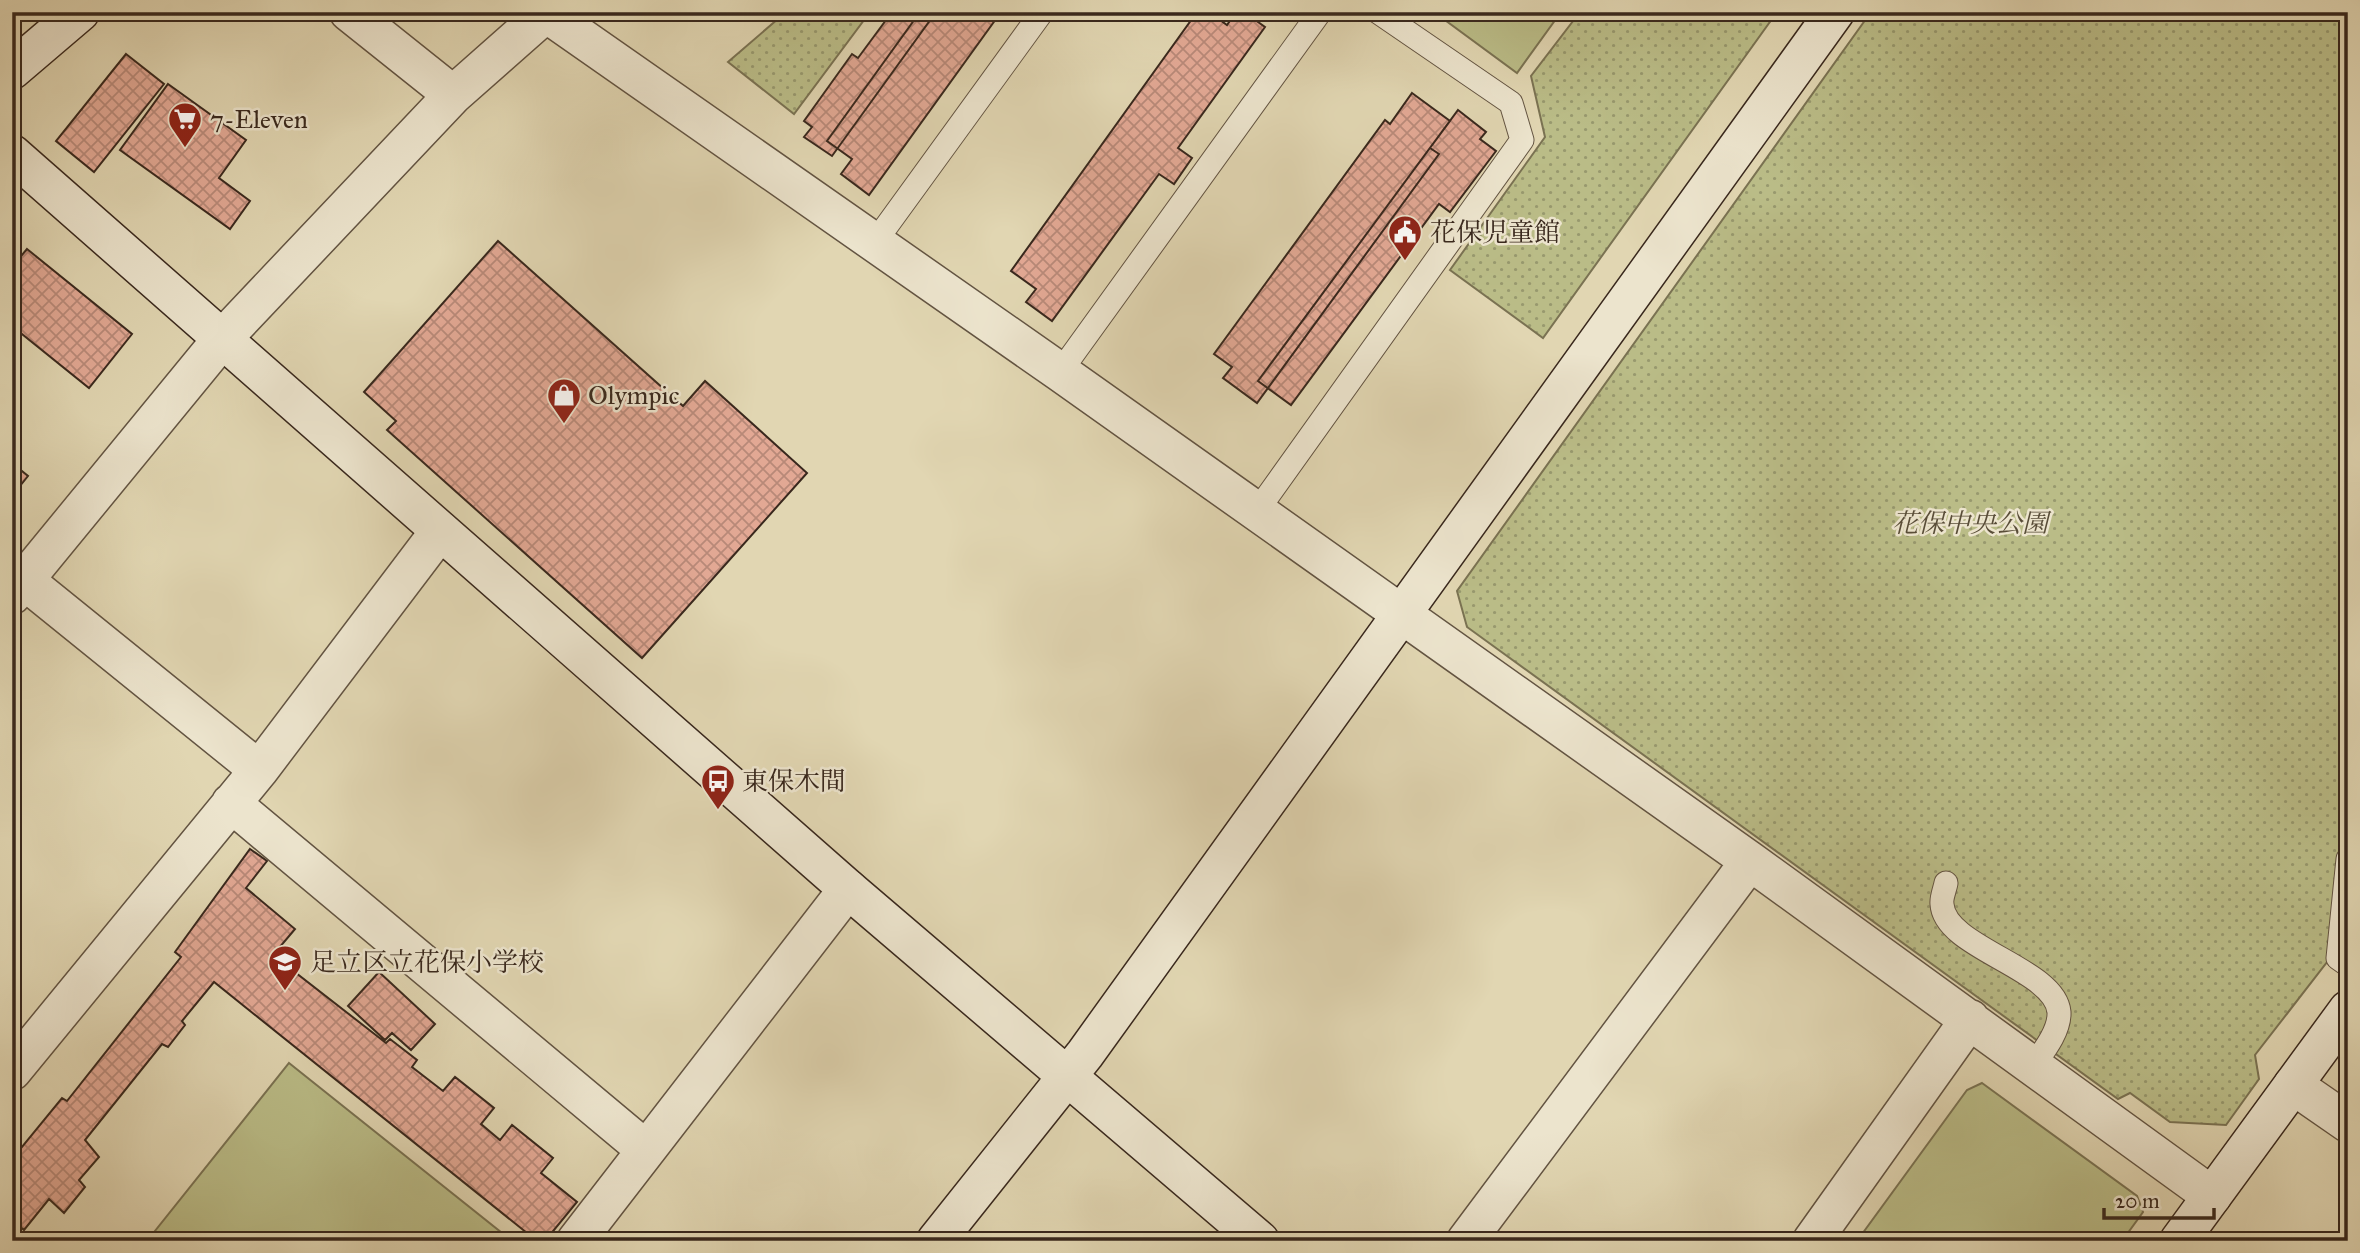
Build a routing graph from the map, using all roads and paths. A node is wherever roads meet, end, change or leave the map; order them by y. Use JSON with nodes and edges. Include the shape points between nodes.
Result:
{"nodes":[{"id":1,"x":80,"y":12,"type":"edge"},
{"id":2,"x":349,"y":12,"type":"edge"},
{"id":3,"x":1042,"y":12,"type":"edge"},
{"id":4,"x":1320,"y":12,"type":"edge"},
{"id":5,"x":1378,"y":12,"type":"edge"},
{"id":6,"x":1835,"y":12,"type":"edge"},
{"id":7,"x":547,"y":13,"type":"edge"},
{"id":8,"x":12,"y":70,"type":"edge"},
{"id":9,"x":453,"y":95,"type":"junction"},
{"id":10,"x":12,"y":154,"type":"edge"},
{"id":11,"x":875,"y":242,"type":"junction"},
{"id":12,"x":222,"y":339,"type":"junction"},
{"id":13,"x":1060,"y":372,"type":"junction"},
{"id":14,"x":1257,"y":511,"type":"junction"},
{"id":15,"x":440,"y":531,"type":"junction"},
{"id":16,"x":18,"y":588,"type":"edge"},
{"id":17,"x":1402,"y":614,"type":"junction"},
{"id":18,"x":259,"y":770,"type":"junction"},
{"id":19,"x":231,"y":803,"type":"junction"},
{"id":20,"x":2348,"y":859,"type":"edge"},
{"id":21,"x":1750,"y":861,"type":"junction"},
{"id":22,"x":1946,"y":883,"type":"dead end"},
{"id":23,"x":848,"y":889,"type":"junction"},
{"id":24,"x":2348,"y":965,"type":"edge"},
{"id":25,"x":2348,"y":1010,"type":"edge"},
{"id":26,"x":1970,"y":1019,"type":"junction"},
{"id":27,"x":19,"y":1049,"type":"edge"},
{"id":28,"x":2033,"y":1066,"type":"junction"},
{"id":29,"x":1066,"y":1078,"type":"junction"},
{"id":30,"x":2293,"y":1085,"type":"junction"},
{"id":31,"x":2348,"y":1124,"type":"edge"},
{"id":32,"x":646,"y":1150,"type":"junction"},
{"id":33,"x":2211,"y":1196,"type":"junction"},
{"id":34,"x":2185,"y":1239,"type":"edge"},
{"id":35,"x":576,"y":1241,"type":"edge"},
{"id":36,"x":936,"y":1241,"type":"edge"},
{"id":37,"x":1260,"y":1241,"type":"edge"},
{"id":38,"x":1466,"y":1241,"type":"edge"},
{"id":39,"x":1812,"y":1241,"type":"edge"}],
"edges":[{"from":1,"to":8,"type":"street"},
{"from":2,"to":9,"type":"street"},
{"from":3,"to":11,"type":"lane"},
{"from":4,"to":13,"type":"lane"},
{"from":5,"to":14,"type":"lane","via":[[1511,103],[1522,140]]},
{"from":6,"to":17,"type":"street"},
{"from":7,"to":9,"type":"street"},
{"from":7,"to":11,"type":"street"},
{"from":9,"to":12,"type":"street"},
{"from":10,"to":12,"type":"street"},
{"from":11,"to":13,"type":"street"},
{"from":12,"to":15,"type":"street"},
{"from":12,"to":16,"type":"street"},
{"from":13,"to":14,"type":"street"},
{"from":14,"to":17,"type":"street"},
{"from":15,"to":18,"type":"street"},
{"from":15,"to":23,"type":"street"},
{"from":16,"to":18,"type":"street"},
{"from":17,"to":21,"type":"street"},
{"from":17,"to":29,"type":"street"},
{"from":18,"to":19,"type":"street"},
{"from":19,"to":27,"type":"street"},
{"from":19,"to":32,"type":"street"},
{"from":20,"to":24,"type":"lane","via":[[2338,958]]},
{"from":21,"to":26,"type":"street"},
{"from":21,"to":38,"type":"street"},
{"from":22,"to":28,"type":"lane","via":[[1942,905],[1948,922],[2052,996],[2059,1013],[2051,1038]]},
{"from":23,"to":29,"type":"street"},
{"from":23,"to":32,"type":"street"},
{"from":25,"to":30,"type":"street"},
{"from":26,"to":28,"type":"street"},
{"from":26,"to":39,"type":"street"},
{"from":28,"to":33,"type":"street"},
{"from":29,"to":36,"type":"street"},
{"from":29,"to":37,"type":"street"},
{"from":30,"to":31,"type":"street"},
{"from":30,"to":33,"type":"street"},
{"from":32,"to":35,"type":"street"},
{"from":33,"to":34,"type":"street"}]}
